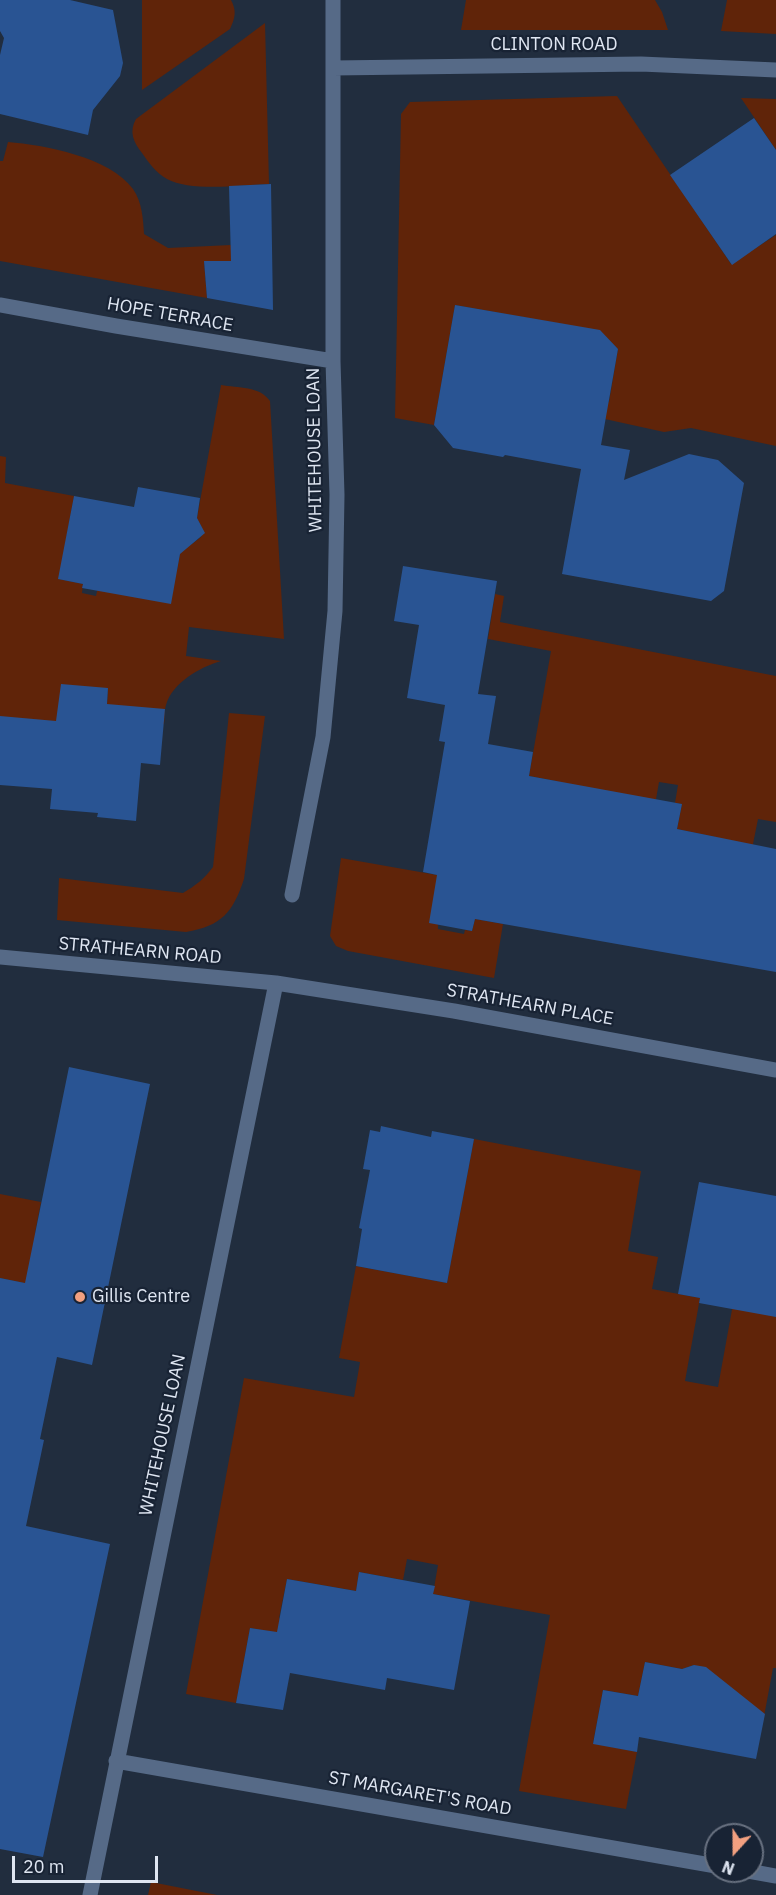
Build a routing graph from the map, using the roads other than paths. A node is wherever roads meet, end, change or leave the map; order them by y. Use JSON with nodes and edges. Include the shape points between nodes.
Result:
{"nodes":[{"id":1,"x":333,"y":0,"type":"edge"},
{"id":2,"x":333,"y":68,"type":"junction"},
{"id":3,"x":776,"y":70,"type":"edge"},
{"id":4,"x":0,"y":305,"type":"edge"},
{"id":5,"x":333,"y":361,"type":"junction"},
{"id":6,"x":292,"y":895,"type":"dead end"},
{"id":7,"x":0,"y":957,"type":"edge"},
{"id":8,"x":276,"y":983,"type":"junction"},
{"id":9,"x":776,"y":1070,"type":"edge"},
{"id":10,"x":116,"y":1761,"type":"junction"},
{"id":11,"x":704,"y":1864,"type":"edge"},
{"id":12,"x":90,"y":1895,"type":"edge"}],
"edges":[{"from":1,"to":2,"type":"street","name":"WHITEHOUSE LOAN"},
{"from":2,"to":3,"type":"street","name":"CLINTON ROAD","via":[[641,64]]},
{"from":2,"to":5,"type":"street","name":"WHITEHOUSE LOAN"},
{"from":4,"to":5,"type":"street","name":"HOPE TERRACE"},
{"from":5,"to":6,"type":"street","name":"WHITEHOUSE LOAN","via":[[337,495],[332,655],[322,737]]},
{"from":7,"to":8,"type":"street","name":"STRATHEARN ROAD"},
{"from":8,"to":9,"type":"street","name":"STRATHEARN PLACE"},
{"from":8,"to":10,"type":"street","name":"WHITEHOUSE LOAN"},
{"from":10,"to":11,"type":"street","name":"ST MARGARET'S ROAD"},
{"from":10,"to":12,"type":"street","name":"WHITEHOUSE LOAN"}]}
